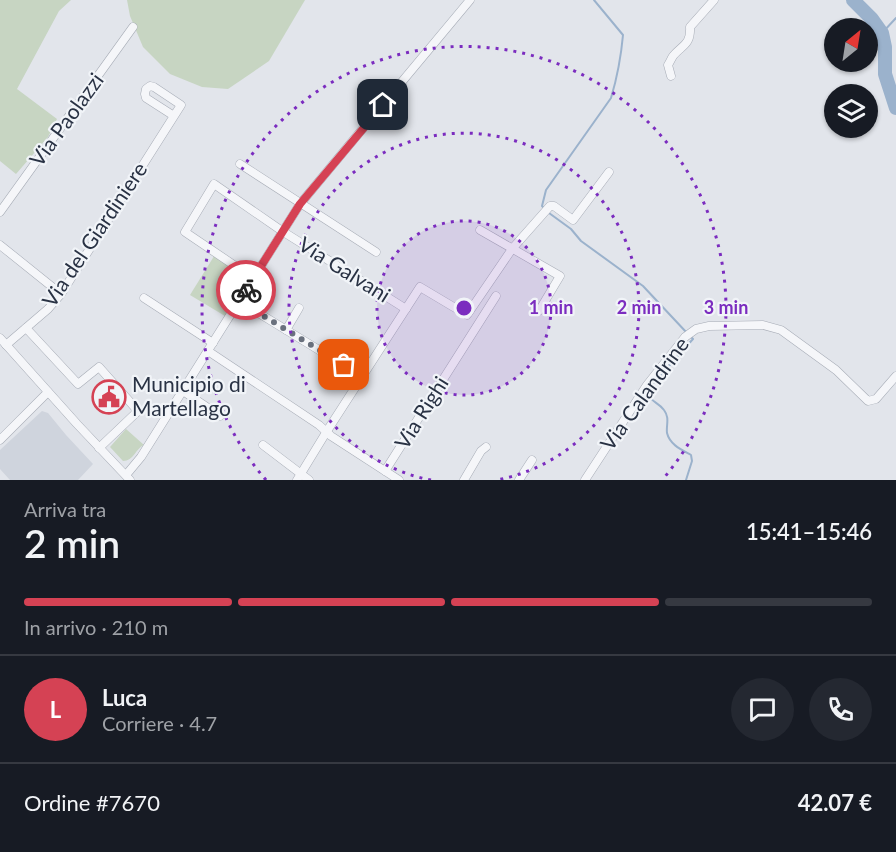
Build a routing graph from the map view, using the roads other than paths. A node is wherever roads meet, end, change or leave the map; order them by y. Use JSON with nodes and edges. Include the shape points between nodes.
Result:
{"nodes":[{"id":1,"x":470,"y":0,"type":"edge"},
{"id":2,"x":714,"y":0,"type":"edge"},
{"id":3,"x":133,"y":27,"type":"dead end"},
{"id":4,"x":670,"y":76,"type":"dead end"},
{"id":5,"x":174,"y":116,"type":"junction"},
{"id":6,"x":240,"y":164,"type":"dead end"},
{"id":7,"x":609,"y":172,"type":"dead end"},
{"id":8,"x":300,"y":204,"type":"junction"},
{"id":9,"x":0,"y":212,"type":"edge"},
{"id":10,"x":480,"y":230,"type":"dead end"},
{"id":11,"x":282,"y":231,"type":"junction"},
{"id":12,"x":0,"y":245,"type":"edge"},
{"id":13,"x":512,"y":249,"type":"junction"},
{"id":14,"x":376,"y":252,"type":"dead end"},
{"id":15,"x":253,"y":278,"type":"junction"},
{"id":16,"x":61,"y":294,"type":"junction"},
{"id":17,"x":496,"y":296,"type":"dead end"},
{"id":18,"x":144,"y":298,"type":"dead end"},
{"id":19,"x":239,"y":301,"type":"junction"},
{"id":20,"x":299,"y":308,"type":"dead end"},
{"id":21,"x":406,"y":309,"type":"junction"},
{"id":22,"x":539,"y":311,"type":"dead end"},
{"id":23,"x":467,"y":315,"type":"junction"},
{"id":24,"x":479,"y":322,"type":"junction"},
{"id":25,"x":26,"y":328,"type":"junction"},
{"id":26,"x":286,"y":330,"type":"junction"},
{"id":27,"x":0,"y":339,"type":"edge"},
{"id":28,"x":213,"y":343,"type":"junction"},
{"id":29,"x":6,"y":345,"type":"junction"},
{"id":30,"x":208,"y":351,"type":"junction"},
{"id":31,"x":896,"y":376,"type":"edge"},
{"id":32,"x":363,"y":377,"type":"junction"},
{"id":33,"x":183,"y":391,"type":"junction"},
{"id":34,"x":48,"y":392,"type":"junction"},
{"id":35,"x":220,"y":416,"type":"dead end"},
{"id":36,"x":327,"y":431,"type":"junction"},
{"id":37,"x":0,"y":440,"type":"edge"},
{"id":38,"x":263,"y":445,"type":"dead end"},
{"id":39,"x":486,"y":447,"type":"dead end"},
{"id":40,"x":99,"y":448,"type":"junction"},
{"id":41,"x":531,"y":460,"type":"dead end"},
{"id":42,"x":385,"y":471,"type":"junction"},
{"id":43,"x":299,"y":477,"type":"edge"},
{"id":44,"x":128,"y":478,"type":"edge"},
{"id":45,"x":309,"y":480,"type":"edge"},
{"id":46,"x":399,"y":480,"type":"edge"},
{"id":47,"x":464,"y":480,"type":"edge"},
{"id":48,"x":519,"y":480,"type":"edge"},
{"id":49,"x":585,"y":480,"type":"edge"}],
"edges":[{"from":1,"to":8,"type":"street"},
{"from":2,"to":4,"type":"street","via":[[690,27],[687,44],[673,56],[668,66]]},
{"from":3,"to":9,"type":"street","name":"Via Paolazzi"},
{"from":5,"to":5,"type":"street","via":[[146,98],[146,89],[154,87],[181,105]]},
{"from":5,"to":16,"type":"street","name":"Via del Giardiniere"},
{"from":6,"to":8,"type":"street"},
{"from":7,"to":13,"type":"street","via":[[573,220],[550,206]]},
{"from":8,"to":11,"type":"street"},
{"from":8,"to":14,"type":"street"},
{"from":10,"to":13,"type":"street"},
{"from":11,"to":15,"type":"street"},
{"from":11,"to":15,"type":"street","name":"Via Galvani","via":[[214,184],[185,232]]},
{"from":11,"to":21,"type":"street","name":"Via Galvani"},
{"from":12,"to":16,"type":"street"},
{"from":13,"to":22,"type":"street","via":[[560,276]]},
{"from":13,"to":23,"type":"street"},
{"from":15,"to":19,"type":"street"},
{"from":16,"to":25,"type":"street","name":"Via del Giardiniere"},
{"from":17,"to":24,"type":"street","name":"Via Righi"},
{"from":18,"to":28,"type":"street"},
{"from":19,"to":26,"type":"street"},
{"from":19,"to":28,"type":"street"},
{"from":20,"to":26,"type":"street"},
{"from":21,"to":23,"type":"street","via":[[420,287]]},
{"from":21,"to":32,"type":"street"},
{"from":23,"to":24,"type":"street"},
{"from":24,"to":42,"type":"street","name":"Via Righi"},
{"from":25,"to":29,"type":"street","name":"Via del Giardiniere"},
{"from":25,"to":40,"type":"street","via":[[78,384],[99,367],[138,411]]},
{"from":26,"to":32,"type":"street"},
{"from":27,"to":29,"type":"street"},
{"from":28,"to":30,"type":"street"},
{"from":29,"to":34,"type":"street"},
{"from":30,"to":33,"type":"street"},
{"from":30,"to":36,"type":"street","name":"Via Righi"},
{"from":31,"to":49,"type":"street","name":"Via Calandrine","via":[[876,399],[868,401],[836,370],[781,330],[764,325],[702,326],[688,334],[647,385]]},
{"from":32,"to":36,"type":"street"},
{"from":33,"to":35,"type":"street"},
{"from":33,"to":44,"type":"street"},
{"from":34,"to":37,"type":"street"},
{"from":34,"to":40,"type":"street"},
{"from":36,"to":42,"type":"street","name":"Via Righi"},
{"from":36,"to":43,"type":"street"},
{"from":38,"to":43,"type":"street"},
{"from":39,"to":47,"type":"street"},
{"from":40,"to":44,"type":"street"},
{"from":41,"to":48,"type":"street"},
{"from":42,"to":46,"type":"street"},
{"from":43,"to":45,"type":"street"}]}
